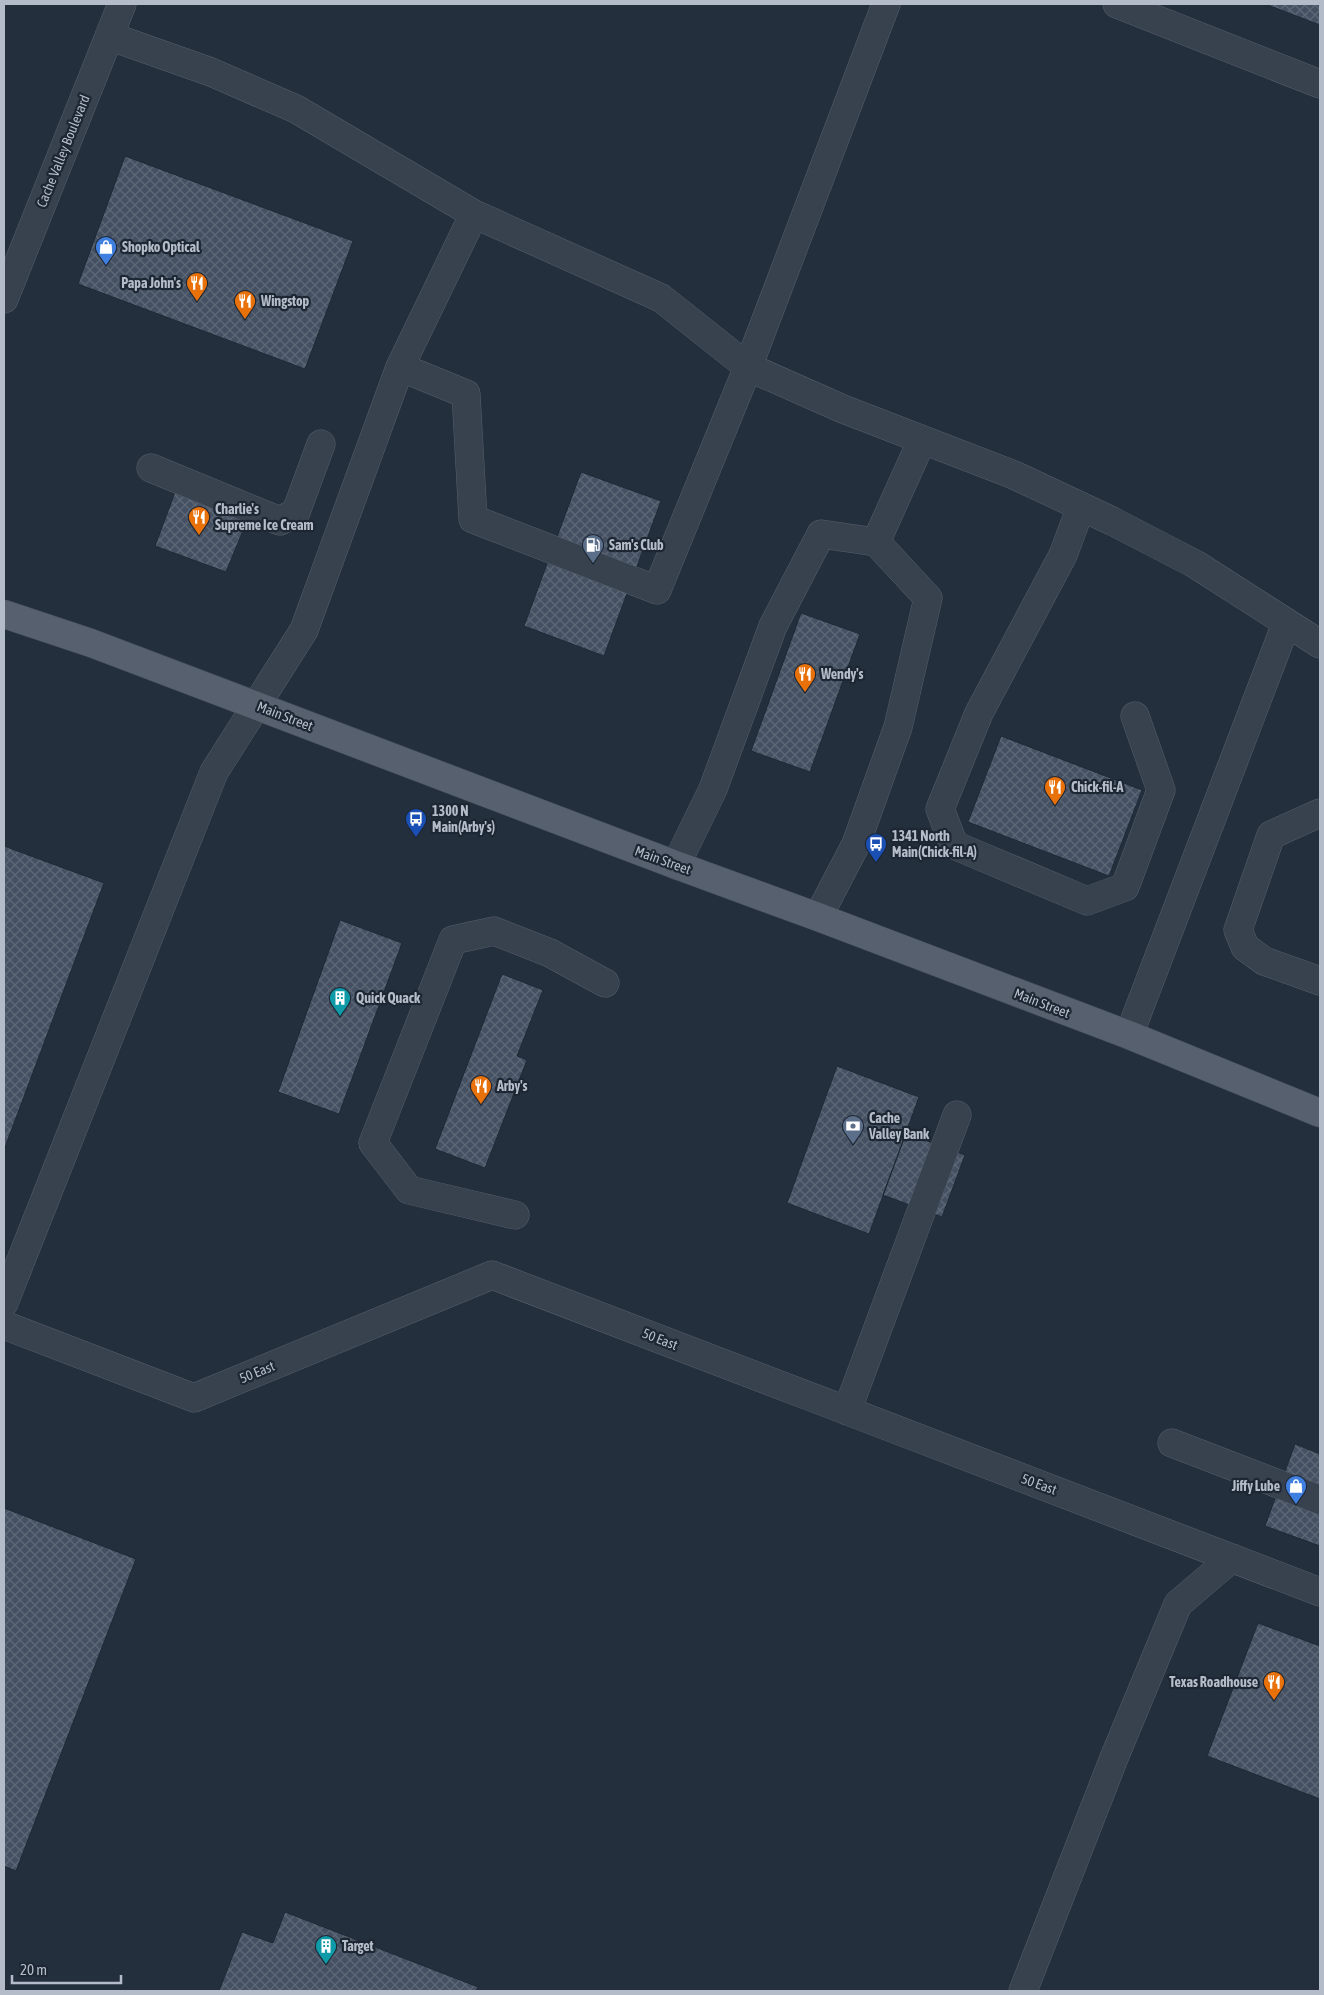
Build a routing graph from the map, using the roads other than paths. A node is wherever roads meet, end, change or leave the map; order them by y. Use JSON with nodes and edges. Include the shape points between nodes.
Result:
{"nodes":[{"id":1,"x":122,"y":4,"type":"edge"},
{"id":2,"x":886,"y":4,"type":"edge"},
{"id":3,"x":1117,"y":4,"type":"edge"},
{"id":4,"x":109,"y":36,"type":"junction"},
{"id":5,"x":1320,"y":84,"type":"edge"},
{"id":6,"x":474,"y":214,"type":"junction"},
{"id":7,"x":4,"y":299,"type":"edge"},
{"id":8,"x":400,"y":367,"type":"junction"},
{"id":9,"x":748,"y":367,"type":"junction"},
{"id":10,"x":922,"y":440,"type":"junction"},
{"id":11,"x":321,"y":444,"type":"dead end"},
{"id":12,"x":151,"y":468,"type":"dead end"},
{"id":13,"x":1081,"y":506,"type":"junction"},
{"id":14,"x":876,"y":542,"type":"junction"},
{"id":15,"x":4,"y":614,"type":"edge"},
{"id":16,"x":1286,"y":624,"type":"junction"},
{"id":17,"x":1320,"y":644,"type":"edge"},
{"id":18,"x":257,"y":705,"type":"junction"},
{"id":19,"x":1135,"y":716,"type":"dead end"},
{"id":20,"x":1320,"y":813,"type":"edge"},
{"id":21,"x":676,"y":865,"type":"junction"},
{"id":22,"x":818,"y":916,"type":"junction"},
{"id":23,"x":1320,"y":981,"type":"edge"},
{"id":24,"x":606,"y":984,"type":"dead end"},
{"id":25,"x":1129,"y":1035,"type":"junction"},
{"id":26,"x":1320,"y":1112,"type":"edge"},
{"id":27,"x":957,"y":1115,"type":"dead end"},
{"id":28,"x":515,"y":1215,"type":"dead end"},
{"id":29,"x":4,"y":1303,"type":"edge"},
{"id":30,"x":4,"y":1325,"type":"edge"},
{"id":31,"x":847,"y":1411,"type":"junction"},
{"id":32,"x":1172,"y":1443,"type":"dead end"},
{"id":33,"x":1320,"y":1500,"type":"edge"},
{"id":34,"x":1232,"y":1558,"type":"junction"},
{"id":35,"x":1320,"y":1592,"type":"edge"},
{"id":36,"x":1023,"y":1991,"type":"edge"}],
"edges":[{"from":1,"to":4,"type":"street","name":"Cache Valley Boulevard"},
{"from":2,"to":9,"type":"street"},
{"from":3,"to":5,"type":"street"},
{"from":4,"to":6,"type":"street","via":[[212,72],[296,109]]},
{"from":4,"to":7,"type":"street","name":"Cache Valley Boulevard"},
{"from":6,"to":8,"type":"street"},
{"from":6,"to":9,"type":"street","via":[[661,298]]},
{"from":8,"to":9,"type":"street","via":[[466,394],[472,519],[658,590]]},
{"from":8,"to":18,"type":"street","via":[[304,630]]},
{"from":9,"to":10,"type":"street"},
{"from":10,"to":13,"type":"street","via":[[1014,474]]},
{"from":10,"to":14,"type":"street"},
{"from":11,"to":12,"type":"street","via":[[296,512],[280,521]]},
{"from":13,"to":16,"type":"street","via":[[1195,564]]},
{"from":13,"to":19,"type":"street","via":[[1063,555],[979,712],[940,809],[954,845],[1087,901],[1125,887],[1161,790]]},
{"from":14,"to":21,"type":"street","via":[[821,534],[773,626],[714,789]]},
{"from":14,"to":22,"type":"street","via":[[928,598],[898,727],[856,844]]},
{"from":15,"to":18,"type":"main road","name":"Main Street","via":[[90,642]]},
{"from":16,"to":17,"type":"street"},
{"from":16,"to":25,"type":"street"},
{"from":18,"to":21,"type":"main road","name":"Main Street"},
{"from":18,"to":29,"type":"street","via":[[214,772]]},
{"from":20,"to":23,"type":"street","via":[[1271,835],[1238,930],[1245,947],[1264,961]]},
{"from":21,"to":22,"type":"main road","name":"Main Street"},
{"from":22,"to":25,"type":"main road","name":"Main Street"},
{"from":24,"to":28,"type":"street","via":[[550,953],[494,931],[454,940],[373,1143],[409,1190]]},
{"from":25,"to":26,"type":"main road","name":"Main Street"},
{"from":27,"to":31,"type":"street"},
{"from":30,"to":31,"type":"street","name":"50 East","via":[[194,1398],[492,1275]]},
{"from":31,"to":34,"type":"street","name":"50 East"},
{"from":32,"to":33,"type":"street"},
{"from":34,"to":35,"type":"street","name":"50 East"},
{"from":34,"to":36,"type":"street","via":[[1178,1604]]}]}
